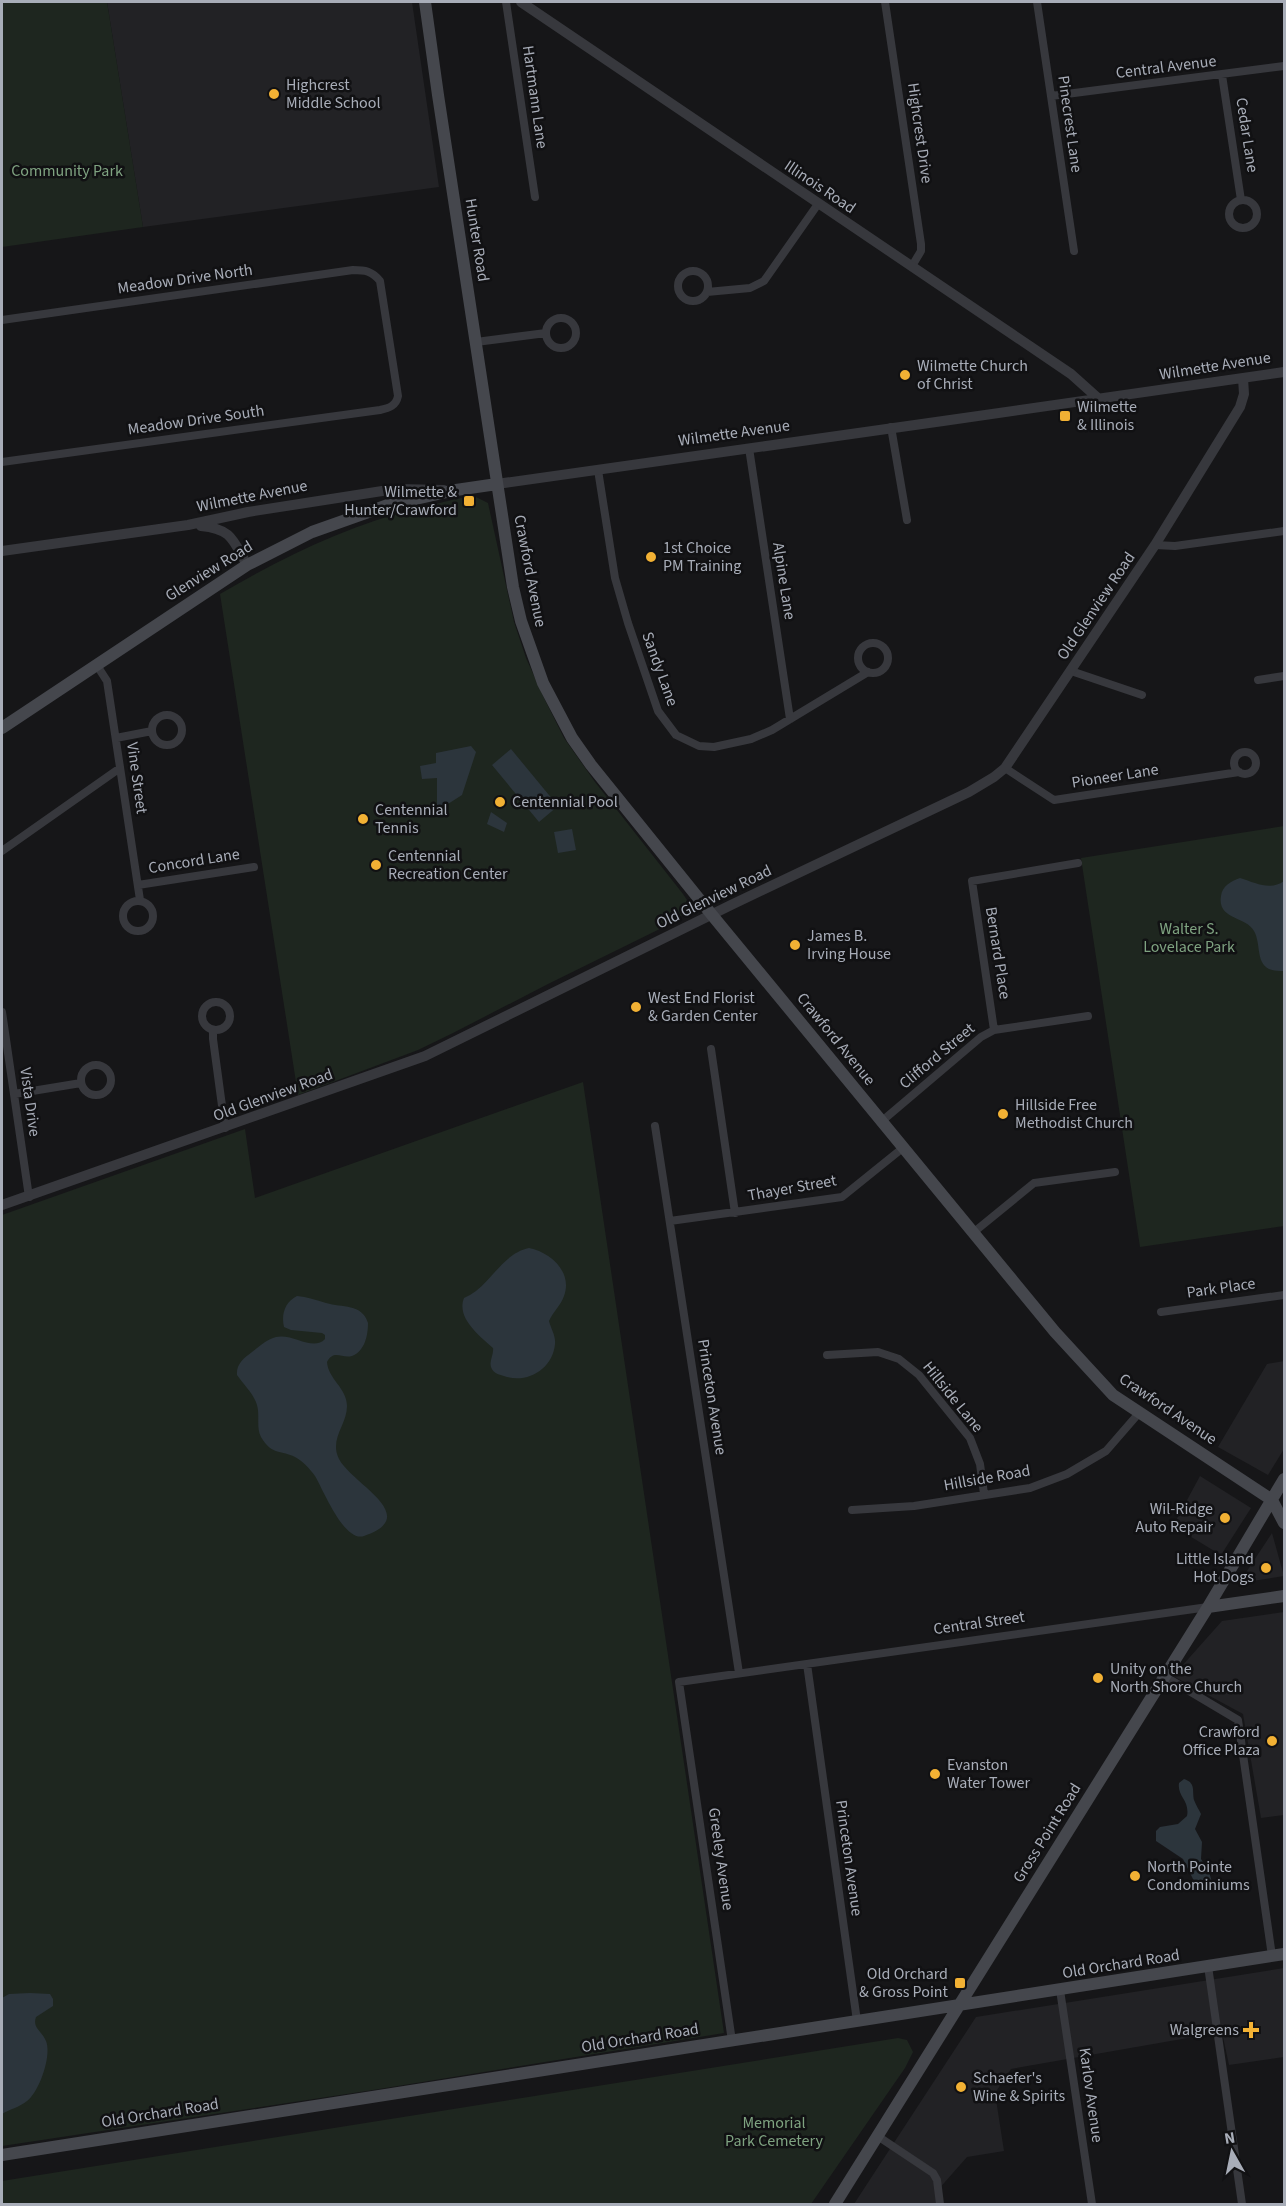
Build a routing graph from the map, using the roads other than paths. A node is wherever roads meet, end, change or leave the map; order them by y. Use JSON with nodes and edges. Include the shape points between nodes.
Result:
{"nodes":[{"id":1,"x":425,"y":2,"type":"edge"},
{"id":2,"x":506,"y":2,"type":"edge"},
{"id":3,"x":521,"y":2,"type":"edge"},
{"id":4,"x":885,"y":2,"type":"edge"},
{"id":5,"x":1037,"y":2,"type":"edge"},
{"id":6,"x":1284,"y":66,"type":"edge"},
{"id":7,"x":1222,"y":75,"type":"junction"},
{"id":8,"x":1051,"y":96,"type":"junction"},
{"id":9,"x":535,"y":197,"type":"dead end"},
{"id":10,"x":1241,"y":200,"type":"dead end"},
{"id":11,"x":818,"y":204,"type":"junction"},
{"id":12,"x":1074,"y":251,"type":"dead end"},
{"id":13,"x":912,"y":266,"type":"junction"},
{"id":14,"x":707,"y":292,"type":"dead end"},
{"id":15,"x":2,"y":320,"type":"edge"},
{"id":16,"x":546,"y":333,"type":"dead end"},
{"id":17,"x":476,"y":342,"type":"junction"},
{"id":18,"x":1284,"y":372,"type":"edge"},
{"id":19,"x":1243,"y":378,"type":"junction"},
{"id":20,"x":1100,"y":400,"type":"junction"},
{"id":21,"x":393,"y":406,"type":"joint"},
{"id":22,"x":891,"y":427,"type":"junction"},
{"id":23,"x":749,"y":448,"type":"junction"},
{"id":24,"x":2,"y":462,"type":"edge"},
{"id":25,"x":598,"y":470,"type":"junction"},
{"id":26,"x":497,"y":484,"type":"junction"},
{"id":27,"x":456,"y":490,"type":"junction"},
{"id":28,"x":906,"y":520,"type":"dead end"},
{"id":29,"x":188,"y":525,"type":"junction"},
{"id":30,"x":1284,"y":531,"type":"edge"},
{"id":31,"x":1155,"y":545,"type":"junction"},
{"id":32,"x":2,"y":551,"type":"edge"},
{"id":33,"x":247,"y":565,"type":"junction"},
{"id":34,"x":96,"y":664,"type":"junction"},
{"id":35,"x":1071,"y":671,"type":"junction"},
{"id":36,"x":868,"y":672,"type":"dead end"},
{"id":37,"x":1284,"y":676,"type":"edge"},
{"id":38,"x":1258,"y":680,"type":"dead end"},
{"id":39,"x":1142,"y":695,"type":"dead end"},
{"id":40,"x":790,"y":719,"type":"junction"},
{"id":41,"x":2,"y":728,"type":"edge"},
{"id":42,"x":152,"y":731,"type":"dead end"},
{"id":43,"x":116,"y":738,"type":"junction"},
{"id":44,"x":120,"y":768,"type":"junction"},
{"id":45,"x":1005,"y":768,"type":"junction"},
{"id":46,"x":1239,"y":772,"type":"dead end"},
{"id":47,"x":2,"y":851,"type":"edge"},
{"id":48,"x":1077,"y":863,"type":"dead end"},
{"id":49,"x":254,"y":867,"type":"dead end"},
{"id":50,"x":138,"y":885,"type":"junction"},
{"id":51,"x":140,"y":900,"type":"dead end"},
{"id":52,"x":711,"y":915,"type":"junction"},
{"id":53,"x":2,"y":1012,"type":"edge"},
{"id":54,"x":1088,"y":1016,"type":"dead end"},
{"id":55,"x":213,"y":1030,"type":"dead end"},
{"id":56,"x":994,"y":1030,"type":"junction"},
{"id":57,"x":711,"y":1049,"type":"dead end"},
{"id":58,"x":81,"y":1083,"type":"dead end"},
{"id":59,"x":14,"y":1094,"type":"junction"},
{"id":60,"x":882,"y":1121,"type":"junction"},
{"id":61,"x":655,"y":1126,"type":"dead end"},
{"id":62,"x":225,"y":1128,"type":"junction"},
{"id":63,"x":903,"y":1147,"type":"junction"},
{"id":64,"x":1115,"y":1172,"type":"dead end"},
{"id":65,"x":29,"y":1197,"type":"junction"},
{"id":66,"x":2,"y":1205,"type":"edge"},
{"id":67,"x":735,"y":1213,"type":"junction"},
{"id":68,"x":670,"y":1221,"type":"junction"},
{"id":69,"x":974,"y":1232,"type":"junction"},
{"id":70,"x":1284,"y":1295,"type":"edge"},
{"id":71,"x":1161,"y":1312,"type":"dead end"},
{"id":72,"x":827,"y":1355,"type":"dead end"},
{"id":73,"x":1139,"y":1413,"type":"junction"},
{"id":74,"x":1284,"y":1479,"type":"edge"},
{"id":75,"x":984,"y":1494,"type":"junction"},
{"id":76,"x":1272,"y":1500,"type":"junction"},
{"id":77,"x":852,"y":1509,"type":"dead end"},
{"id":78,"x":1284,"y":1523,"type":"edge"},
{"id":79,"x":1284,"y":1596,"type":"edge"},
{"id":80,"x":1208,"y":1607,"type":"junction"},
{"id":81,"x":807,"y":1664,"type":"junction"},
{"id":82,"x":739,"y":1674,"type":"junction"},
{"id":83,"x":1164,"y":1676,"type":"junction"},
{"id":84,"x":679,"y":1682,"type":"joint"},
{"id":85,"x":1278,"y":1955,"type":"edge"},
{"id":86,"x":1208,"y":1966,"type":"junction"},
{"id":87,"x":1060,"y":1990,"type":"junction"},
{"id":88,"x":958,"y":2006,"type":"junction"},
{"id":89,"x":857,"y":2021,"type":"junction"},
{"id":90,"x":732,"y":2041,"type":"junction"},
{"id":91,"x":879,"y":2137,"type":"junction"},
{"id":92,"x":2,"y":2155,"type":"edge"},
{"id":93,"x":835,"y":2205,"type":"edge"},
{"id":94,"x":940,"y":2205,"type":"edge"},
{"id":95,"x":1092,"y":2205,"type":"edge"},
{"id":96,"x":1242,"y":2205,"type":"edge"}],
"edges":[{"from":1,"to":17,"type":"main road","name":"Hunter Road"},
{"from":2,"to":9,"type":"street","name":"Hartmann Lane"},
{"from":3,"to":11,"type":"street","name":"Illinois Road"},
{"from":4,"to":13,"type":"street","name":"Highcrest Drive","via":[[921,244]]},
{"from":5,"to":8,"type":"street","name":"Pinecrest Lane"},
{"from":6,"to":7,"type":"street","name":"Central Avenue"},
{"from":7,"to":8,"type":"street","name":"Central Avenue"},
{"from":7,"to":10,"type":"street","name":"Cedar Lane"},
{"from":8,"to":12,"type":"street","name":"Pinecrest Lane"},
{"from":11,"to":13,"type":"street","name":"Illinois Road"},
{"from":11,"to":14,"type":"street","via":[[764,282],[750,288]]},
{"from":13,"to":20,"type":"street","name":"Illinois Road","via":[[1071,374]]},
{"from":15,"to":21,"type":"street","name":"Meadow Drive North","via":[[353,270],[373,273],[380,282],[384,300],[398,396]]},
{"from":16,"to":17,"type":"street"},
{"from":17,"to":26,"type":"main road","name":"Hunter Road"},
{"from":18,"to":19,"type":"street","name":"Wilmette Avenue"},
{"from":19,"to":20,"type":"street","name":"Wilmette Avenue"},
{"from":19,"to":31,"type":"street","name":"Old Glenview Road","via":[[1240,407]]},
{"from":20,"to":22,"type":"street","name":"Wilmette Avenue"},
{"from":21,"to":24,"type":"street","name":"Meadow Drive South"},
{"from":22,"to":23,"type":"street","name":"Wilmette Avenue"},
{"from":22,"to":28,"type":"street"},
{"from":23,"to":25,"type":"street","name":"Wilmette Avenue"},
{"from":23,"to":40,"type":"street","name":"Alpine Lane"},
{"from":25,"to":26,"type":"street","name":"Wilmette Avenue"},
{"from":25,"to":40,"type":"street","name":"Sandy Lane","via":[[615,578],[627,623],[667,726],[688,742],[714,747],[751,739]]},
{"from":26,"to":27,"type":"main road","name":"Wilmette Avenue"},
{"from":26,"to":52,"type":"main road","name":"Crawford Avenue","via":[[513,587],[543,683],[591,765]]},
{"from":27,"to":29,"type":"street","name":"Wilmette Avenue","via":[[395,489]]},
{"from":27,"to":33,"type":"main road","name":"Glenview Road","via":[[349,517]]},
{"from":29,"to":32,"type":"street","name":"Wilmette Avenue"},
{"from":29,"to":33,"type":"street","name":"Wilmette Avenue","via":[[227,532]]},
{"from":30,"to":31,"type":"street","via":[[1174,546]]},
{"from":31,"to":35,"type":"street","name":"Old Glenview Road"},
{"from":33,"to":34,"type":"main road","name":"Glenview Road"},
{"from":34,"to":41,"type":"main road","name":"Glenview Road"},
{"from":34,"to":43,"type":"street","name":"Vine Street","via":[[107,681]]},
{"from":35,"to":39,"type":"street"},
{"from":35,"to":45,"type":"street","name":"Old Glenview Road"},
{"from":36,"to":40,"type":"street","name":"Sandy Lane"},
{"from":37,"to":38,"type":"street"},
{"from":42,"to":43,"type":"street"},
{"from":43,"to":44,"type":"street","name":"Vine Street"},
{"from":44,"to":47,"type":"street"},
{"from":44,"to":50,"type":"street","name":"Vine Street"},
{"from":45,"to":46,"type":"street","name":"Pioneer Lane","via":[[1053,800]]},
{"from":45,"to":52,"type":"street","name":"Old Glenview Road","via":[[969,792]]},
{"from":48,"to":56,"type":"street","name":"Bernard Place","via":[[972,881]]},
{"from":49,"to":50,"type":"street","name":"Concord Lane"},
{"from":50,"to":51,"type":"street","name":"Vine Street"},
{"from":52,"to":60,"type":"main road","name":"Crawford Avenue"},
{"from":52,"to":62,"type":"street","name":"Old Glenview Road","via":[[425,1056]]},
{"from":53,"to":59,"type":"street","name":"Vista Drive"},
{"from":54,"to":56,"type":"street","name":"Clifford Street"},
{"from":55,"to":62,"type":"street"},
{"from":56,"to":60,"type":"street","name":"Clifford Street"},
{"from":57,"to":67,"type":"street"},
{"from":58,"to":59,"type":"street"},
{"from":59,"to":65,"type":"street","name":"Vista Drive"},
{"from":60,"to":63,"type":"main road","name":"Crawford Avenue"},
{"from":61,"to":68,"type":"street","name":"Princeton Avenue"},
{"from":62,"to":65,"type":"street","name":"Old Glenview Road"},
{"from":63,"to":67,"type":"street","name":"Thayer Street","via":[[842,1197]]},
{"from":63,"to":69,"type":"main road","name":"Crawford Avenue"},
{"from":64,"to":69,"type":"street","via":[[1034,1183]]},
{"from":65,"to":66,"type":"street","name":"Old Glenview Road"},
{"from":67,"to":68,"type":"street","name":"Thayer Street"},
{"from":68,"to":82,"type":"street","name":"Princeton Avenue"},
{"from":69,"to":73,"type":"main road","name":"Crawford Avenue","via":[[1106,1388]]},
{"from":70,"to":71,"type":"street","name":"Park Place"},
{"from":72,"to":75,"type":"street","name":"Hillside Lane","via":[[878,1352],[899,1359],[919,1375],[970,1438],[980,1464]]},
{"from":73,"to":75,"type":"street","name":"Hillside Road","via":[[1106,1451],[1067,1474],[1030,1488]]},
{"from":73,"to":76,"type":"main road","name":"Crawford Avenue"},
{"from":74,"to":76,"type":"main road","name":"Gross Point Road"},
{"from":75,"to":77,"type":"street","name":"Hillside Road","via":[[914,1506]]},
{"from":76,"to":78,"type":"main road","name":"Crawford Avenue"},
{"from":76,"to":80,"type":"main road","name":"Gross Point Road"},
{"from":79,"to":80,"type":"main road","name":"Central Street"},
{"from":80,"to":81,"type":"street","name":"Central Street"},
{"from":80,"to":83,"type":"main road","name":"Gross Point Road"},
{"from":81,"to":82,"type":"street","name":"Central Street"},
{"from":81,"to":89,"type":"street","name":"Princeton Avenue"},
{"from":82,"to":84,"type":"street","name":"Central Street"},
{"from":83,"to":85,"type":"street","via":[[1238,1720]]},
{"from":83,"to":88,"type":"main road","name":"Gross Point Road"},
{"from":84,"to":90,"type":"street","name":"Greeley Avenue"},
{"from":85,"to":86,"type":"main road","name":"Old Orchard Road"},
{"from":86,"to":87,"type":"main road","name":"Old Orchard Road"},
{"from":86,"to":96,"type":"street"},
{"from":87,"to":88,"type":"main road","name":"Old Orchard Road"},
{"from":87,"to":95,"type":"street","name":"Karlov Avenue"},
{"from":88,"to":89,"type":"main road","name":"Old Orchard Road"},
{"from":88,"to":91,"type":"main road","name":"Gross Point Road"},
{"from":89,"to":90,"type":"main road","name":"Old Orchard Road"},
{"from":90,"to":92,"type":"main road","name":"Old Orchard Road"},
{"from":91,"to":93,"type":"main road","name":"Gross Point Road"},
{"from":91,"to":94,"type":"street","via":[[933,2173]]}]}
